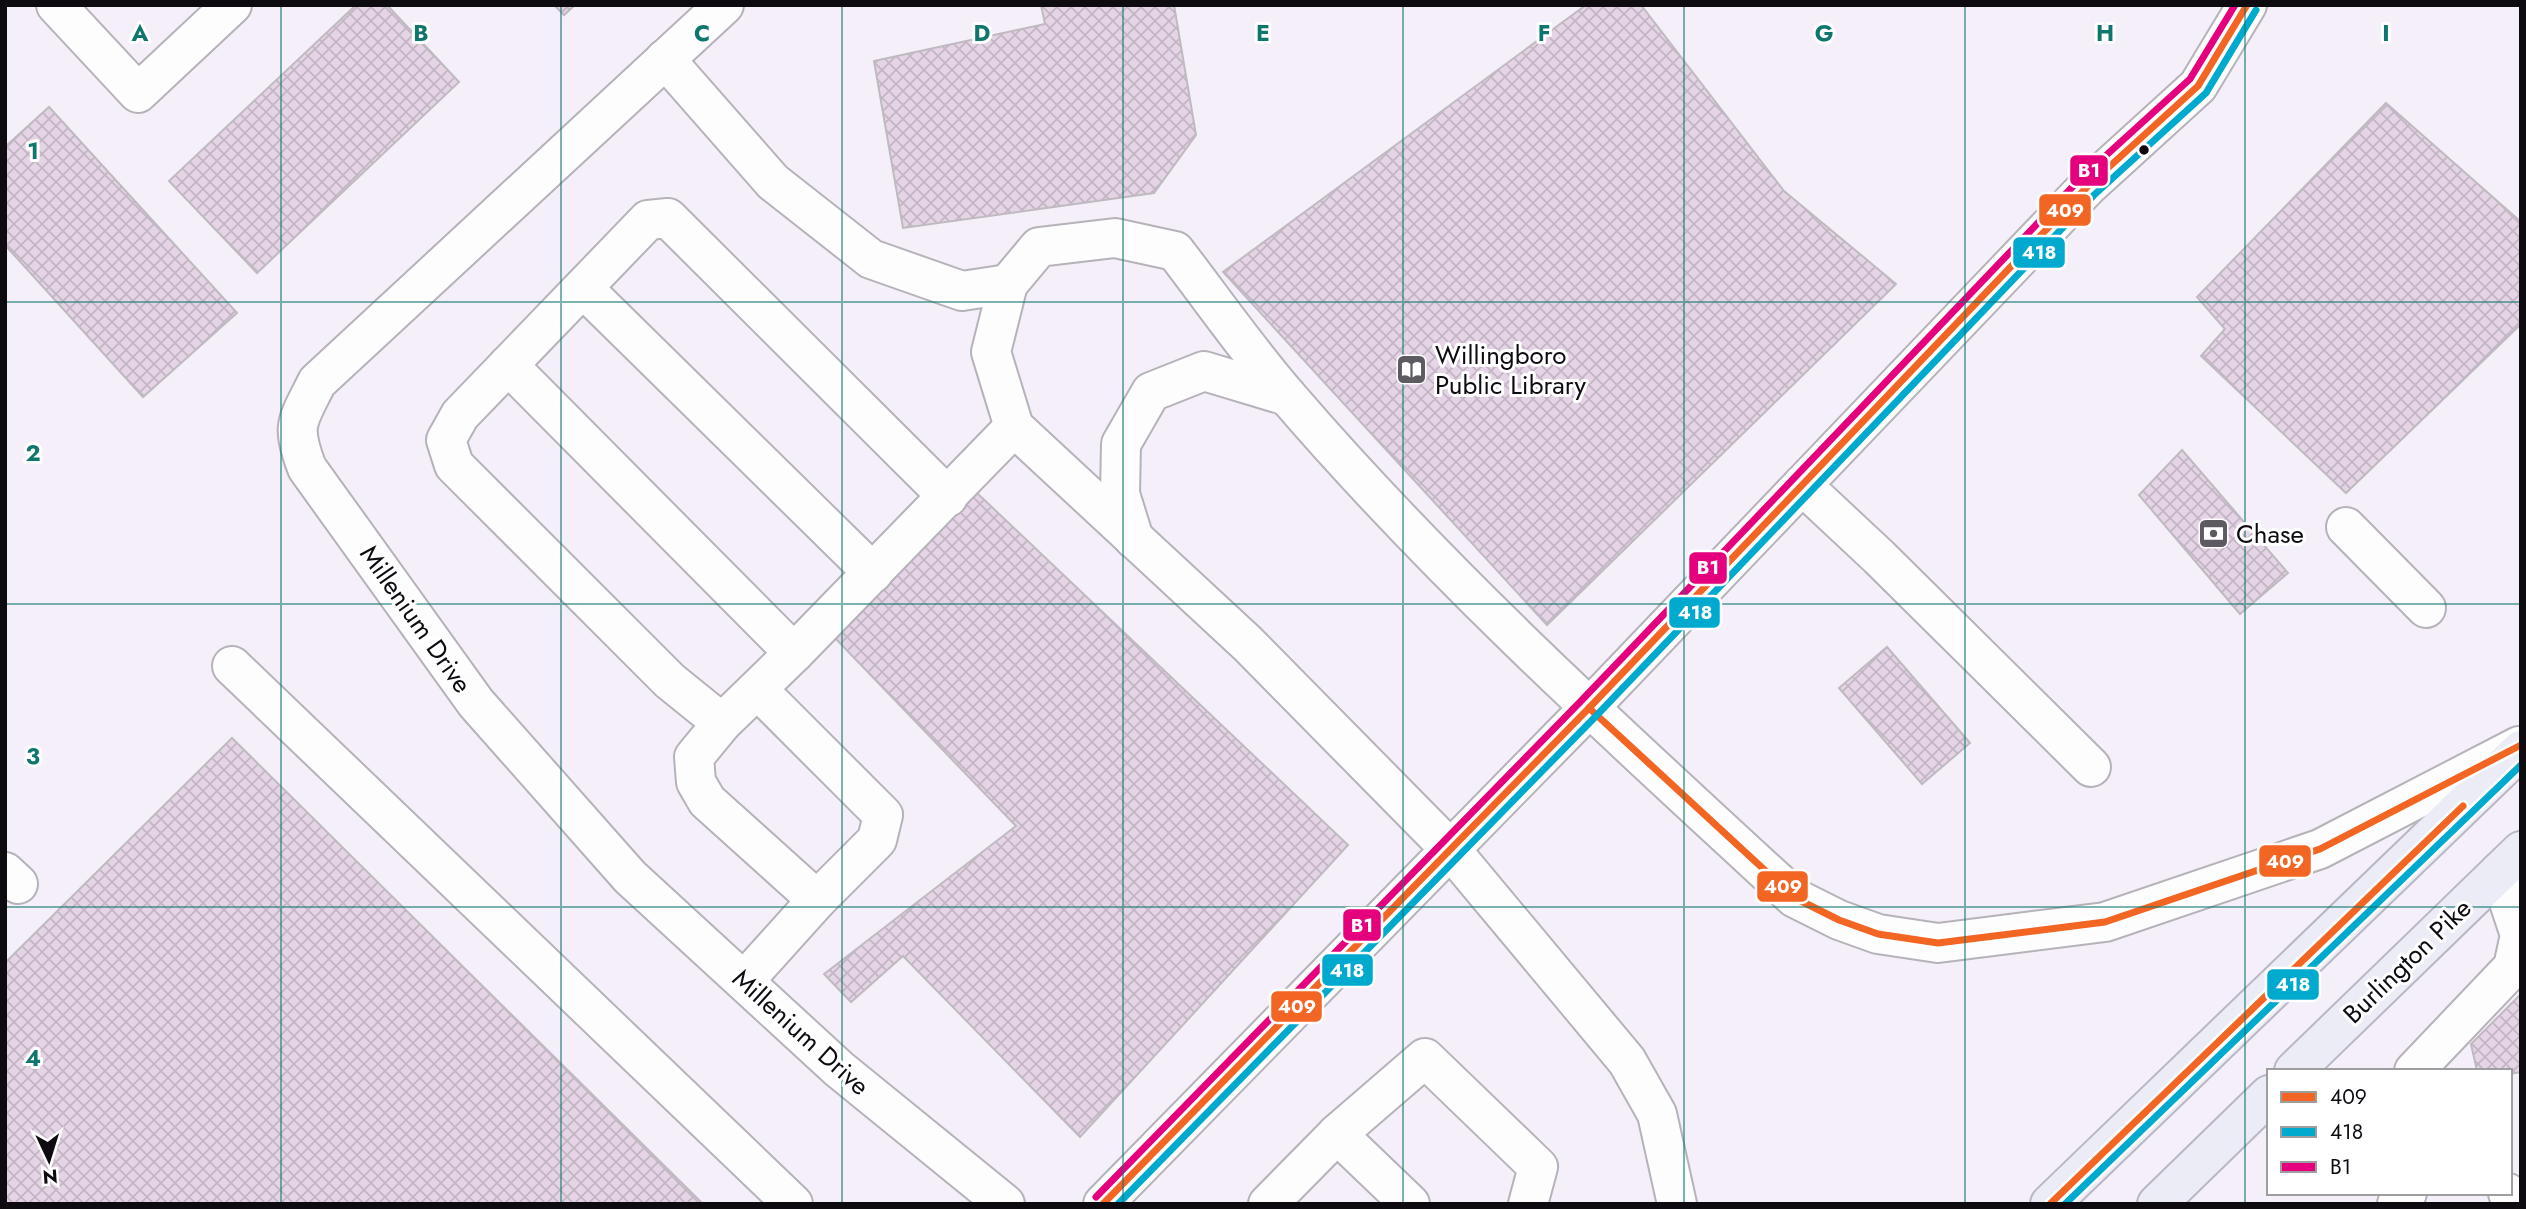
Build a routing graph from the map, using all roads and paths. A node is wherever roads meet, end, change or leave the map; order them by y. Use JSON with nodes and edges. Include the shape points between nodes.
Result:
{"nodes":[{"id":1,"x":55,"y":5,"type":"edge"},
{"id":2,"x":232,"y":5,"type":"edge"},
{"id":3,"x":724,"y":5,"type":"edge"},
{"id":4,"x":2247,"y":5,"type":"edge"},
{"id":5,"x":665,"y":59,"type":"junction"},
{"id":6,"x":1008,"y":284,"type":"junction"},
{"id":7,"x":583,"y":288,"type":"junction"},
{"id":8,"x":508,"y":365,"type":"junction"},
{"id":9,"x":1287,"y":396,"type":"junction"},
{"id":10,"x":1014,"y":427,"type":"junction"},
{"id":11,"x":1802,"y":485,"type":"junction"},
{"id":12,"x":948,"y":497,"type":"junction"},
{"id":13,"x":2346,"y":527,"type":"dead end"},
{"id":14,"x":1134,"y":539,"type":"junction"},
{"id":15,"x":873,"y":573,"type":"junction"},
{"id":16,"x":2426,"y":608,"type":"dead end"},
{"id":17,"x":794,"y":653,"type":"junction"},
{"id":18,"x":232,"y":666,"type":"dead end"},
{"id":19,"x":758,"y":690,"type":"junction"},
{"id":20,"x":1589,"y":708,"type":"junction"},
{"id":21,"x":722,"y":723,"type":"junction"},
{"id":22,"x":2521,"y":748,"type":"edge"},
{"id":23,"x":2091,"y":767,"type":"dead end"},
{"id":24,"x":1451,"y":850,"type":"junction"},
{"id":25,"x":2510,"y":862,"type":"edge"},
{"id":26,"x":817,"y":900,"type":"junction"},
{"id":27,"x":744,"y":981,"type":"junction"},
{"id":28,"x":2448,"y":1057,"type":"edge"},
{"id":29,"x":2296,"y":1069,"type":"edge"},
{"id":30,"x":2419,"y":1069,"type":"edge"},
{"id":31,"x":2267,"y":1097,"type":"edge"},
{"id":32,"x":1337,"y":1134,"type":"junction"},
{"id":33,"x":793,"y":1204,"type":"edge"},
{"id":34,"x":1004,"y":1204,"type":"edge"},
{"id":35,"x":1103,"y":1204,"type":"edge"},
{"id":36,"x":1268,"y":1204,"type":"edge"},
{"id":37,"x":1410,"y":1204,"type":"edge"},
{"id":38,"x":1528,"y":1204,"type":"edge"},
{"id":39,"x":1677,"y":1204,"type":"edge"},
{"id":40,"x":2050,"y":1204,"type":"edge"},
{"id":41,"x":2157,"y":1204,"type":"edge"}],
"edges":[{"from":1,"to":2,"type":"street","via":[[138,93]]},
{"from":3,"to":5,"type":"street","name":"Millenium Drive"},
{"from":4,"to":11,"type":"street","via":[[2198,86],[2087,187]]},
{"from":5,"to":6,"type":"street","via":[[773,182],[871,259],[962,291]]},
{"from":5,"to":27,"type":"street","name":"Millenium Drive","via":[[317,382],[296,424],[307,468],[476,704],[630,877]]},
{"from":6,"to":9,"type":"street","via":[[1039,247],[1115,238],[1175,251]]},
{"from":6,"to":10,"type":"street","via":[[992,352]]},
{"from":7,"to":8,"type":"street"},
{"from":7,"to":12,"type":"street","via":[[648,220],[668,218]]},
{"from":7,"to":15,"type":"street"},
{"from":8,"to":17,"type":"street"},
{"from":8,"to":21,"type":"street","via":[[460,415],[446,440],[454,465],[670,681]]},
{"from":9,"to":14,"type":"street","via":[[1204,370],[1151,392],[1121,444],[1120,494]]},
{"from":9,"to":20,"type":"street","via":[[1434,556]]},
{"from":10,"to":12,"type":"street"},
{"from":10,"to":14,"type":"street"},
{"from":11,"to":20,"type":"street"},
{"from":11,"to":23,"type":"street"},
{"from":12,"to":15,"type":"street"},
{"from":13,"to":16,"type":"street"},
{"from":14,"to":24,"type":"street","via":[[1248,644]]},
{"from":15,"to":17,"type":"street"},
{"from":17,"to":19,"type":"street"},
{"from":18,"to":33,"type":"street"},
{"from":19,"to":21,"type":"street"},
{"from":19,"to":26,"type":"street","via":[[883,815],[877,839]]},
{"from":20,"to":22,"type":"street","via":[[1795,898],[1878,934],[1938,943],[2105,922],[2320,849]]},
{"from":20,"to":24,"type":"street"},
{"from":21,"to":26,"type":"street","via":[[694,757],[696,782],[707,801]]},
{"from":22,"to":40,"type":"highway"},
{"from":24,"to":35,"type":"street"},
{"from":24,"to":39,"type":"street","via":[[1627,1061],[1657,1114]]},
{"from":25,"to":28,"type":"street","via":[[2520,935],[2512,967]]},
{"from":25,"to":29,"type":"highway","name":"Burlington Pike"},
{"from":26,"to":27,"type":"street"},
{"from":27,"to":34,"type":"street","name":"Millenium Drive","via":[[839,1069]]},
{"from":28,"to":30,"type":"street"},
{"from":31,"to":41,"type":"highway"},
{"from":32,"to":36,"type":"street"},
{"from":32,"to":37,"type":"street"},
{"from":32,"to":38,"type":"street","via":[[1424,1058],[1538,1167]]}]}
